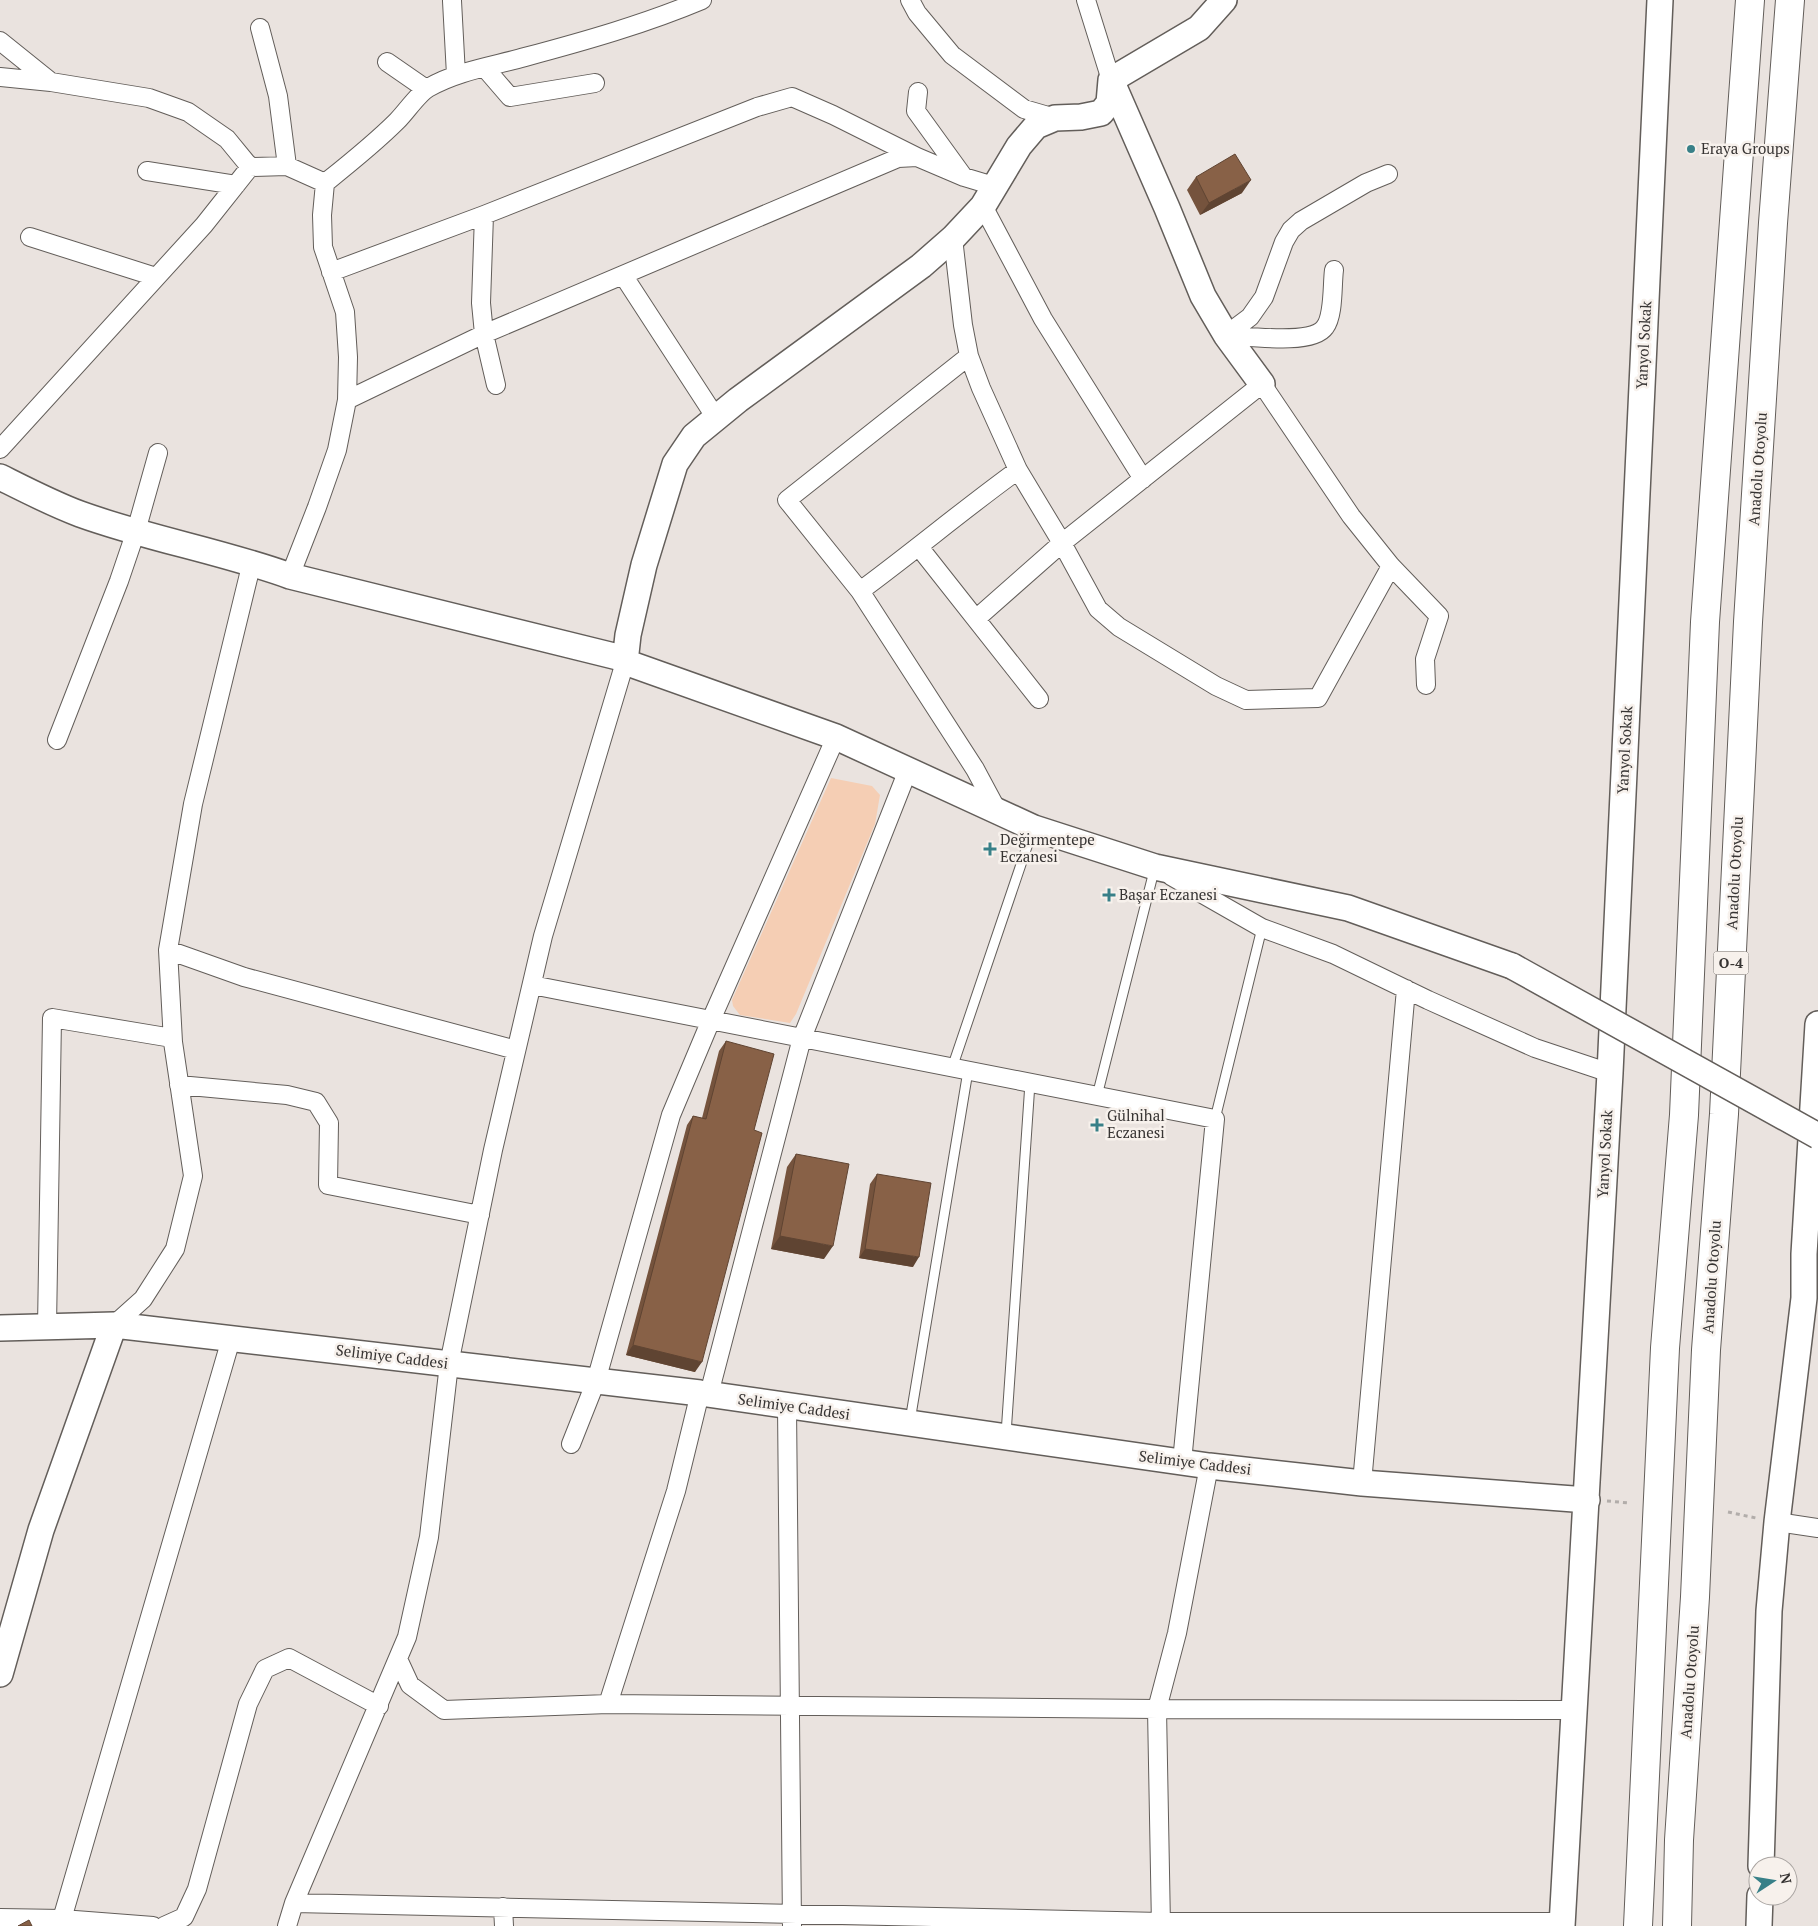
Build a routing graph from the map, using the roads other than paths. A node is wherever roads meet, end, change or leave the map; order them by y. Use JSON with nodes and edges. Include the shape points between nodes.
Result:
{"nodes":[{"id":1,"x":702,"y":0,"type":"edge"},
{"id":2,"x":910,"y":0,"type":"edge"},
{"id":3,"x":1086,"y":0,"type":"edge"},
{"id":4,"x":1224,"y":0,"type":"edge"},
{"id":5,"x":1660,"y":0,"type":"edge"},
{"id":6,"x":1750,"y":0,"type":"edge"},
{"id":7,"x":1790,"y":0,"type":"edge"},
{"id":8,"x":452,"y":1,"type":"edge"},
{"id":9,"x":260,"y":28,"type":"dead end"},
{"id":10,"x":0,"y":41,"type":"edge"},
{"id":11,"x":387,"y":62,"type":"dead end"},
{"id":12,"x":485,"y":68,"type":"junction"},
{"id":13,"x":456,"y":75,"type":"junction"},
{"id":14,"x":0,"y":77,"type":"edge"},
{"id":15,"x":1111,"y":80,"type":"junction"},
{"id":16,"x":51,"y":82,"type":"junction"},
{"id":17,"x":596,"y":82,"type":"dead end"},
{"id":18,"x":426,"y":89,"type":"junction"},
{"id":19,"x":918,"y":92,"type":"dead end"},
{"id":20,"x":1055,"y":118,"type":"junction"},
{"id":21,"x":917,"y":157,"type":"junction"},
{"id":22,"x":287,"y":166,"type":"junction"},
{"id":23,"x":250,"y":167,"type":"junction"},
{"id":24,"x":147,"y":171,"type":"dead end"},
{"id":25,"x":1388,"y":174,"type":"dead end"},
{"id":26,"x":964,"y":177,"type":"junction"},
{"id":27,"x":325,"y":183,"type":"junction"},
{"id":28,"x":236,"y":185,"type":"junction"},
{"id":29,"x":988,"y":196,"type":"junction"},
{"id":30,"x":484,"y":214,"type":"junction"},
{"id":31,"x":30,"y":237,"type":"dead end"},
{"id":32,"x":953,"y":238,"type":"junction"},
{"id":33,"x":1334,"y":270,"type":"dead end"},
{"id":34,"x":331,"y":272,"type":"junction"},
{"id":35,"x":623,"y":275,"type":"junction"},
{"id":36,"x":156,"y":278,"type":"junction"},
{"id":37,"x":484,"y":334,"type":"junction"},
{"id":38,"x":1226,"y":335,"type":"junction"},
{"id":39,"x":969,"y":356,"type":"junction"},
{"id":40,"x":1262,"y":384,"type":"junction"},
{"id":41,"x":496,"y":385,"type":"dead end"},
{"id":42,"x":348,"y":400,"type":"junction"},
{"id":43,"x":716,"y":418,"type":"junction"},
{"id":44,"x":0,"y":449,"type":"edge"},
{"id":45,"x":158,"y":453,"type":"dead end"},
{"id":46,"x":1018,"y":470,"type":"junction"},
{"id":47,"x":0,"y":477,"type":"edge"},
{"id":48,"x":1143,"y":479,"type":"junction"},
{"id":49,"x":136,"y":532,"type":"junction"},
{"id":50,"x":1062,"y":543,"type":"junction"},
{"id":51,"x":919,"y":547,"type":"junction"},
{"id":52,"x":252,"y":562,"type":"junction"},
{"id":53,"x":1391,"y":566,"type":"junction"},
{"id":54,"x":290,"y":576,"type":"junction"},
{"id":55,"x":860,"y":592,"type":"junction"},
{"id":56,"x":977,"y":618,"type":"junction"},
{"id":57,"x":626,"y":661,"type":"junction"},
{"id":58,"x":1426,"y":685,"type":"dead end"},
{"id":59,"x":1039,"y":699,"type":"dead end"},
{"id":60,"x":836,"y":737,"type":"junction"},
{"id":61,"x":57,"y":740,"type":"dead end"},
{"id":62,"x":908,"y":770,"type":"junction"},
{"id":63,"x":998,"y":812,"type":"junction"},
{"id":64,"x":1034,"y":828,"type":"junction"},
{"id":65,"x":1155,"y":867,"type":"junction"},
{"id":66,"x":1262,"y":928,"type":"junction"},
{"id":67,"x":168,"y":950,"type":"junction"},
{"id":68,"x":532,"y":985,"type":"junction"},
{"id":69,"x":1406,"y":990,"type":"junction"},
{"id":70,"x":711,"y":1020,"type":"junction"},
{"id":71,"x":1818,"y":1024,"type":"edge"},
{"id":72,"x":172,"y":1038,"type":"junction"},
{"id":73,"x":802,"y":1038,"type":"junction"},
{"id":74,"x":516,"y":1050,"type":"junction"},
{"id":75,"x":960,"y":1069,"type":"junction"},
{"id":76,"x":1610,"y":1073,"type":"junction"},
{"id":77,"x":1030,"y":1083,"type":"junction"},
{"id":78,"x":179,"y":1085,"type":"junction"},
{"id":79,"x":1097,"y":1096,"type":"junction"},
{"id":80,"x":1815,"y":1107,"type":"edge"},
{"id":81,"x":1215,"y":1119,"type":"junction"},
{"id":82,"x":1818,"y":1136,"type":"edge"},
{"id":83,"x":1813,"y":1194,"type":"edge"},
{"id":84,"x":480,"y":1214,"type":"junction"},
{"id":85,"x":114,"y":1325,"type":"junction"},
{"id":86,"x":47,"y":1327,"type":"junction"},
{"id":87,"x":0,"y":1328,"type":"edge"},
{"id":88,"x":231,"y":1339,"type":"junction"},
{"id":89,"x":449,"y":1364,"type":"junction"},
{"id":90,"x":596,"y":1381,"type":"junction"},
{"id":91,"x":704,"y":1394,"type":"junction"},
{"id":92,"x":787,"y":1406,"type":"junction"},
{"id":93,"x":910,"y":1423,"type":"junction"},
{"id":94,"x":1006,"y":1437,"type":"junction"},
{"id":95,"x":571,"y":1444,"type":"dead end"},
{"id":96,"x":1182,"y":1462,"type":"junction"},
{"id":97,"x":1210,"y":1466,"type":"junction"},
{"id":98,"x":1362,"y":1483,"type":"junction"},
{"id":99,"x":1587,"y":1500,"type":"junction"},
{"id":100,"x":1777,"y":1522,"type":"junction"},
{"id":101,"x":1818,"y":1528,"type":"edge"},
{"id":102,"x":398,"y":1659,"type":"junction"},
{"id":103,"x":0,"y":1674,"type":"edge"},
{"id":104,"x":608,"y":1704,"type":"junction"},
{"id":105,"x":379,"y":1706,"type":"junction"},
{"id":106,"x":790,"y":1706,"type":"junction"},
{"id":107,"x":1157,"y":1709,"type":"junction"},
{"id":108,"x":1575,"y":1710,"type":"junction"},
{"id":109,"x":1761,"y":1856,"type":"edge"},
{"id":110,"x":294,"y":1903,"type":"junction"},
{"id":111,"x":1760,"y":1906,"type":"edge"},
{"id":112,"x":504,"y":1907,"type":"junction"},
{"id":113,"x":0,"y":1918,"type":"edge"},
{"id":114,"x":792,"y":1920,"type":"edge"},
{"id":115,"x":62,"y":1922,"type":"edge"},
{"id":116,"x":1161,"y":1924,"type":"edge"},
{"id":117,"x":1562,"y":1924,"type":"edge"},
{"id":118,"x":153,"y":1926,"type":"edge"},
{"id":119,"x":164,"y":1926,"type":"edge"},
{"id":120,"x":287,"y":1926,"type":"edge"},
{"id":121,"x":504,"y":1926,"type":"edge"},
{"id":122,"x":1638,"y":1926,"type":"edge"},
{"id":123,"x":1677,"y":1926,"type":"edge"},
{"id":124,"x":1759,"y":1926,"type":"edge"}],
"edges":[{"from":1,"to":12,"type":"street","via":[[581,42]]},
{"from":2,"to":20,"type":"street","via":[[952,55],[1024,109]]},
{"from":3,"to":15,"type":"street"},
{"from":4,"to":15,"type":"street","via":[[1199,28]]},
{"from":5,"to":76,"type":"street","name":"Yanyol Sokak"},
{"from":6,"to":122,"type":"highway","via":[[1706,622],[1684,1115],[1666,1348]]},
{"from":7,"to":123,"type":"highway","name":"Anadolu Otoyolu","number":"O-4","via":[[1748,622],[1724,1114],[1706,1350]]},
{"from":8,"to":13,"type":"street"},
{"from":9,"to":22,"type":"street","via":[[278,96]]},
{"from":10,"to":16,"type":"street"},
{"from":11,"to":18,"type":"street"},
{"from":12,"to":13,"type":"street"},
{"from":12,"to":17,"type":"street","via":[[510,96]]},
{"from":13,"to":18,"type":"street"},
{"from":14,"to":16,"type":"street"},
{"from":15,"to":20,"type":"street","via":[[1109,103],[1101,113]]},
{"from":15,"to":38,"type":"street","via":[[1203,296]]},
{"from":16,"to":23,"type":"street","via":[[149,98],[188,112],[227,139]]},
{"from":18,"to":27,"type":"street","via":[[370,148]]},
{"from":19,"to":26,"type":"street","via":[[916,111]]},
{"from":20,"to":29,"type":"street","via":[[1036,126],[1019,146]]},
{"from":21,"to":26,"type":"street"},
{"from":21,"to":30,"type":"street","via":[[792,97],[757,107]]},
{"from":21,"to":35,"type":"street","via":[[898,158]]},
{"from":22,"to":23,"type":"street"},
{"from":22,"to":27,"type":"street"},
{"from":23,"to":28,"type":"street"},
{"from":24,"to":28,"type":"street"},
{"from":25,"to":38,"type":"street","via":[[1366,183],[1291,230],[1264,297],[1250,317]]},
{"from":26,"to":29,"type":"street"},
{"from":27,"to":34,"type":"street","via":[[323,247]]},
{"from":28,"to":36,"type":"street"},
{"from":29,"to":32,"type":"street"},
{"from":29,"to":48,"type":"street","via":[[1043,319]]},
{"from":30,"to":34,"type":"street"},
{"from":30,"to":37,"type":"street","via":[[481,303]]},
{"from":31,"to":36,"type":"street"},
{"from":32,"to":39,"type":"street"},
{"from":32,"to":43,"type":"street","via":[[921,266]]},
{"from":33,"to":38,"type":"street","via":[[1331,310],[1326,327],[1317,334],[1301,338]]},
{"from":34,"to":42,"type":"street","via":[[345,312]]},
{"from":35,"to":37,"type":"street"},
{"from":35,"to":43,"type":"street"},
{"from":36,"to":44,"type":"street"},
{"from":37,"to":41,"type":"street"},
{"from":37,"to":42,"type":"street"},
{"from":38,"to":40,"type":"street"},
{"from":39,"to":46,"type":"street"},
{"from":39,"to":55,"type":"street","via":[[787,500]]},
{"from":40,"to":48,"type":"street"},
{"from":40,"to":53,"type":"street","via":[[1351,516]]},
{"from":42,"to":54,"type":"street","via":[[337,450]]},
{"from":43,"to":57,"type":"street","via":[[694,436],[675,464],[644,565],[628,635]]},
{"from":45,"to":49,"type":"street"},
{"from":46,"to":50,"type":"street"},
{"from":46,"to":51,"type":"street"},
{"from":47,"to":49,"type":"street","via":[[79,514]]},
{"from":48,"to":50,"type":"street"},
{"from":49,"to":52,"type":"street"},
{"from":49,"to":61,"type":"street"},
{"from":50,"to":53,"type":"street","via":[[1098,609],[1119,627],[1216,686],[1246,700],[1318,698]]},
{"from":50,"to":56,"type":"street"},
{"from":51,"to":55,"type":"street"},
{"from":51,"to":56,"type":"street"},
{"from":52,"to":54,"type":"street"},
{"from":52,"to":67,"type":"street","via":[[193,804]]},
{"from":53,"to":58,"type":"street","via":[[1439,616],[1425,659]]},
{"from":54,"to":57,"type":"street"},
{"from":55,"to":63,"type":"street","via":[[975,769]]},
{"from":56,"to":59,"type":"street"},
{"from":57,"to":60,"type":"street"},
{"from":57,"to":68,"type":"street","via":[[543,936]]},
{"from":60,"to":62,"type":"street"},
{"from":60,"to":70,"type":"street"},
{"from":62,"to":63,"type":"street"},
{"from":62,"to":73,"type":"street"},
{"from":63,"to":64,"type":"street"},
{"from":64,"to":65,"type":"street"},
{"from":64,"to":75,"type":"lane"},
{"from":65,"to":66,"type":"street"},
{"from":65,"to":79,"type":"lane"},
{"from":65,"to":82,"type":"street","bridge":true,"via":[[1348,908],[1512,966]]},
{"from":66,"to":69,"type":"street","via":[[1333,954]]},
{"from":66,"to":81,"type":"lane"},
{"from":67,"to":72,"type":"street"},
{"from":67,"to":74,"type":"street","via":[[244,977]]},
{"from":68,"to":70,"type":"street"},
{"from":68,"to":74,"type":"street"},
{"from":69,"to":76,"type":"street","via":[[1535,1048]]},
{"from":69,"to":98,"type":"street"},
{"from":70,"to":73,"type":"street"},
{"from":70,"to":90,"type":"street","via":[[671,1115]]},
{"from":71,"to":80,"type":"street"},
{"from":72,"to":78,"type":"street"},
{"from":72,"to":86,"type":"street","via":[[52,1018]]},
{"from":73,"to":75,"type":"street"},
{"from":73,"to":91,"type":"street"},
{"from":74,"to":84,"type":"street"},
{"from":75,"to":77,"type":"street"},
{"from":75,"to":93,"type":"lane"},
{"from":76,"to":99,"type":"street","name":"Yanyol Sokak"},
{"from":77,"to":79,"type":"street"},
{"from":77,"to":94,"type":"lane"},
{"from":78,"to":84,"type":"street","via":[[287,1095],[316,1102],[329,1123],[328,1185]]},
{"from":78,"to":85,"type":"street","via":[[192,1176],[174,1249],[143,1299]]},
{"from":79,"to":81,"type":"street"},
{"from":80,"to":83,"type":"street"},
{"from":81,"to":96,"type":"street"},
{"from":83,"to":100,"type":"street"},
{"from":84,"to":89,"type":"street"},
{"from":85,"to":86,"type":"street","name":"Selimiye Caddesi"},
{"from":85,"to":88,"type":"street","name":"Selimiye Caddesi"},
{"from":85,"to":103,"type":"street","via":[[41,1530]]},
{"from":86,"to":87,"type":"street","name":"Selimiye Caddesi"},
{"from":88,"to":89,"type":"street","name":"Selimiye Caddesi"},
{"from":88,"to":115,"type":"street"},
{"from":89,"to":90,"type":"street","name":"Selimiye Caddesi"},
{"from":89,"to":102,"type":"street","via":[[430,1537],[407,1637]]},
{"from":90,"to":91,"type":"street","name":"Selimiye Caddesi"},
{"from":90,"to":95,"type":"street"},
{"from":91,"to":92,"type":"street","name":"Selimiye Caddesi"},
{"from":91,"to":104,"type":"street"},
{"from":92,"to":93,"type":"street","name":"Selimiye Caddesi"},
{"from":92,"to":106,"type":"street"},
{"from":93,"to":94,"type":"street","name":"Selimiye Caddesi"},
{"from":94,"to":96,"type":"street","name":"Selimiye Caddesi"},
{"from":96,"to":97,"type":"street","name":"Selimiye Caddesi"},
{"from":97,"to":98,"type":"street","name":"Selimiye Caddesi"},
{"from":97,"to":107,"type":"street","via":[[1177,1633]]},
{"from":98,"to":99,"type":"street","name":"Selimiye Caddesi"},
{"from":99,"to":108,"type":"street","name":"Yanyol Sokak"},
{"from":100,"to":101,"type":"street"},
{"from":100,"to":109,"type":"street","via":[[1769,1611]]},
{"from":102,"to":104,"type":"street","via":[[410,1685],[444,1710]]},
{"from":102,"to":105,"type":"street"},
{"from":104,"to":106,"type":"street"},
{"from":105,"to":110,"type":"street"},
{"from":105,"to":119,"type":"street","via":[[289,1658],[266,1669],[248,1704],[197,1888],[184,1917]]},
{"from":106,"to":107,"type":"street"},
{"from":106,"to":114,"type":"street"},
{"from":107,"to":108,"type":"street"},
{"from":107,"to":116,"type":"street"},
{"from":108,"to":117,"type":"street","name":"Yanyol Sokak"},
{"from":110,"to":112,"type":"street"},
{"from":110,"to":120,"type":"street"},
{"from":111,"to":124,"type":"street"},
{"from":112,"to":114,"type":"street"},
{"from":112,"to":121,"type":"street"},
{"from":113,"to":115,"type":"street"},
{"from":114,"to":116,"type":"street"},
{"from":115,"to":118,"type":"street"},
{"from":116,"to":117,"type":"street"}]}
